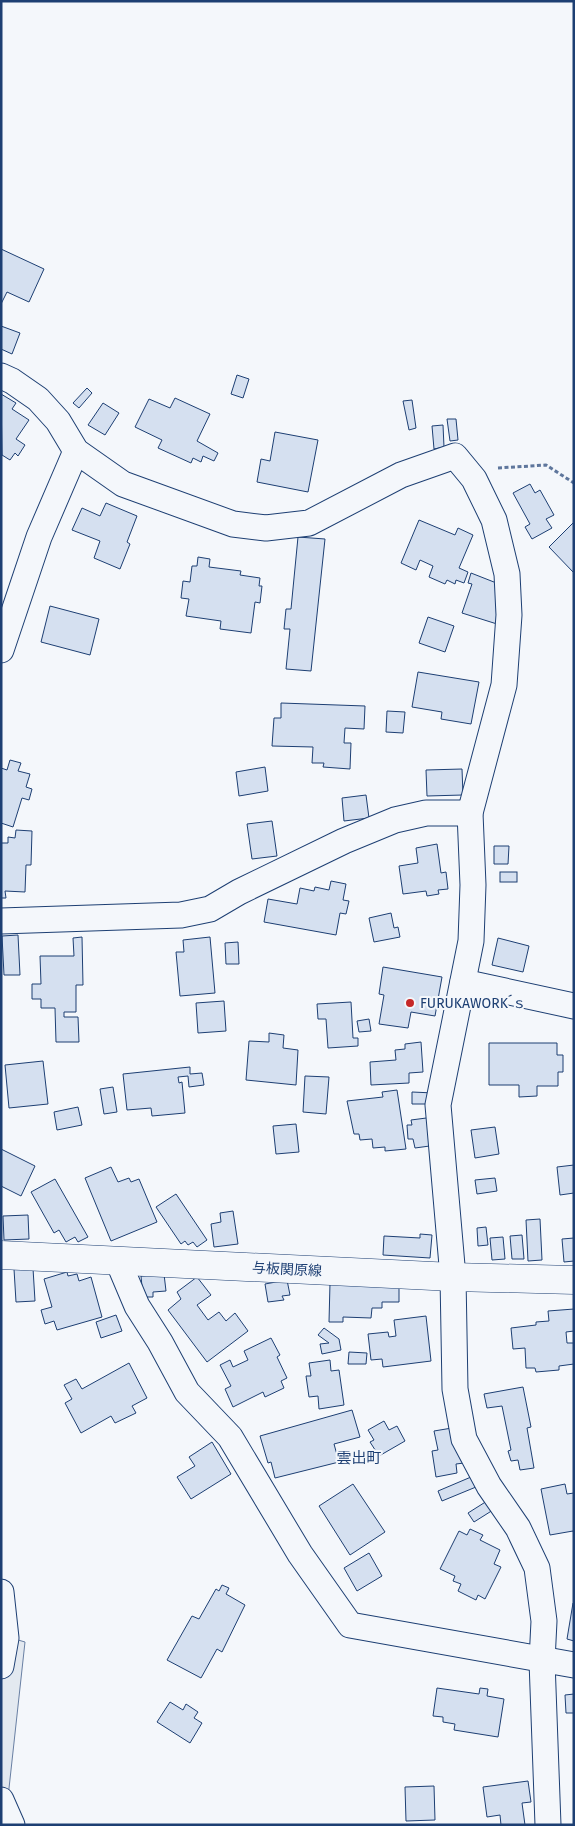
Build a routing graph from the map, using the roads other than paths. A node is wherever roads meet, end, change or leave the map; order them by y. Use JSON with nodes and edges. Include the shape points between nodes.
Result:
{"nodes":[{"id":1,"x":1,"y":376,"type":"edge"},
{"id":2,"x":76,"y":451,"type":"junction"},
{"id":3,"x":1,"y":650,"type":"edge"},
{"id":4,"x":470,"y":813,"type":"junction"},
{"id":5,"x":1,"y":921,"type":"edge"},
{"id":6,"x":463,"y":982,"type":"junction"},
{"id":7,"x":574,"y":1006,"type":"edge"},
{"id":8,"x":1,"y":1255,"type":"edge"},
{"id":9,"x":118,"y":1261,"type":"junction"},
{"id":10,"x":453,"y":1277,"type":"junction"},
{"id":11,"x":574,"y":1280,"type":"edge"},
{"id":12,"x":1,"y":1592,"type":"edge"},
{"id":13,"x":542,"y":1661,"type":"junction"},
{"id":14,"x":574,"y":1665,"type":"edge"},
{"id":15,"x":1,"y":1666,"type":"edge"},
{"id":16,"x":1,"y":1800,"type":"edge"},
{"id":17,"x":12,"y":1825,"type":"edge"},
{"id":18,"x":548,"y":1825,"type":"edge"}],
"edges":[{"from":1,"to":2,"type":"street","via":[[38,399],[58,421]]},
{"from":2,"to":3,"type":"street","via":[[39,537]]},
{"from":2,"to":4,"type":"street","via":[[123,484],[233,524],[266,528],[309,523],[401,475],[455,456],[474,479],[494,520],[507,574],[510,615],[504,685]]},
{"from":4,"to":5,"type":"street","via":[[426,813],[395,820],[344,841],[210,909],[181,915]]},
{"from":4,"to":6,"type":"street","via":[[471,941]]},
{"from":6,"to":7,"type":"street"},
{"from":6,"to":10,"type":"street","via":[[438,1105]]},
{"from":8,"to":9,"type":"main road","name":"与板関原線"},
{"from":9,"to":10,"type":"main road","name":"与板関原線"},
{"from":9,"to":13,"type":"street","via":[[137,1306],[187,1392],[230,1437],[300,1554],[350,1625]]},
{"from":10,"to":11,"type":"main road","name":"与板関原線"},
{"from":10,"to":13,"type":"street","via":[[455,1389],[464,1439],[489,1486],[518,1528],[537,1568],[544,1621]]},
{"from":12,"to":15,"type":"street","via":[[6,1638]]},
{"from":13,"to":14,"type":"street"},
{"from":13,"to":18,"type":"street"},
{"from":16,"to":17,"type":"street"}]}
